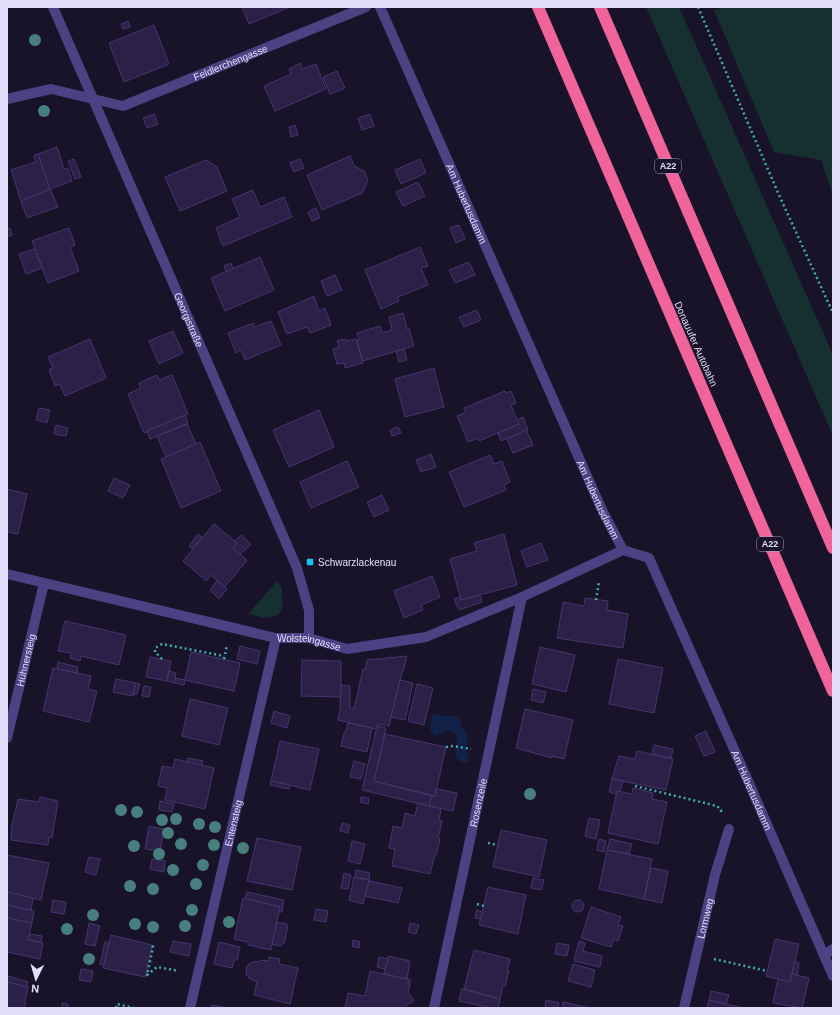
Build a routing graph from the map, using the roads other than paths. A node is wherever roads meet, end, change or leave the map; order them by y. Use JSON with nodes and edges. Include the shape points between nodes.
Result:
{"nodes":[{"id":1,"x":53,"y":7,"type":"edge"},
{"id":2,"x":366,"y":7,"type":"edge"},
{"id":3,"x":380,"y":7,"type":"edge"},
{"id":4,"x":538,"y":7,"type":"edge"},
{"id":5,"x":600,"y":7,"type":"edge"},
{"id":6,"x":92,"y":98,"type":"junction"},
{"id":7,"x":7,"y":99,"type":"edge"},
{"id":8,"x":833,"y":548,"type":"edge"},
{"id":9,"x":623,"y":550,"type":"junction"},
{"id":10,"x":7,"y":574,"type":"edge"},
{"id":11,"x":44,"y":583,"type":"junction"},
{"id":12,"x":522,"y":597,"type":"junction"},
{"id":13,"x":276,"y":638,"type":"junction"},
{"id":14,"x":309,"y":638,"type":"junction"},
{"id":15,"x":833,"y":691,"type":"edge"},
{"id":16,"x":7,"y":738,"type":"edge"},
{"id":17,"x":729,"y":829,"type":"dead end"},
{"id":18,"x":833,"y":949,"type":"edge"},
{"id":19,"x":824,"y":955,"type":"junction"},
{"id":20,"x":833,"y":976,"type":"edge"},
{"id":21,"x":190,"y":1008,"type":"edge"},
{"id":22,"x":434,"y":1008,"type":"edge"},
{"id":23,"x":684,"y":1008,"type":"edge"}],
"edges":[{"from":1,"to":6,"type":"street","name":"Georgistraße"},
{"from":2,"to":6,"type":"street","name":"Feldlerchengasse","via":[[124,106]]},
{"from":3,"to":9,"type":"street","name":"Am Hubertusdamm","via":[[600,505]]},
{"from":4,"to":15,"type":"highway","name":"Donauufer Autobahn","number":"A22"},
{"from":5,"to":8,"type":"highway","number":"A22"},
{"from":6,"to":7,"type":"street","name":"Feldlerchengasse","via":[[51,89]]},
{"from":6,"to":14,"type":"street","name":"Georgistraße","via":[[297,568],[309,610]]},
{"from":9,"to":12,"type":"street","name":"Wolsteingasse"},
{"from":9,"to":19,"type":"street","name":"Am Hubertusdamm","via":[[649,558]]},
{"from":10,"to":11,"type":"street","name":"Wolsteingasse"},
{"from":11,"to":13,"type":"street","name":"Wolsteingasse"},
{"from":11,"to":16,"type":"street","name":"Hühnersteig"},
{"from":12,"to":14,"type":"street","name":"Wolsteingasse","via":[[426,637],[347,649]]},
{"from":12,"to":22,"type":"street","name":"Rosenzeile"},
{"from":13,"to":14,"type":"street","name":"Wolsteingasse"},
{"from":13,"to":21,"type":"street","name":"Entensteig"},
{"from":17,"to":23,"type":"street","name":"Lormweg","via":[[715,876]]},
{"from":18,"to":19,"type":"street"},
{"from":19,"to":20,"type":"street","name":"Am Hubertusdamm"}]}
